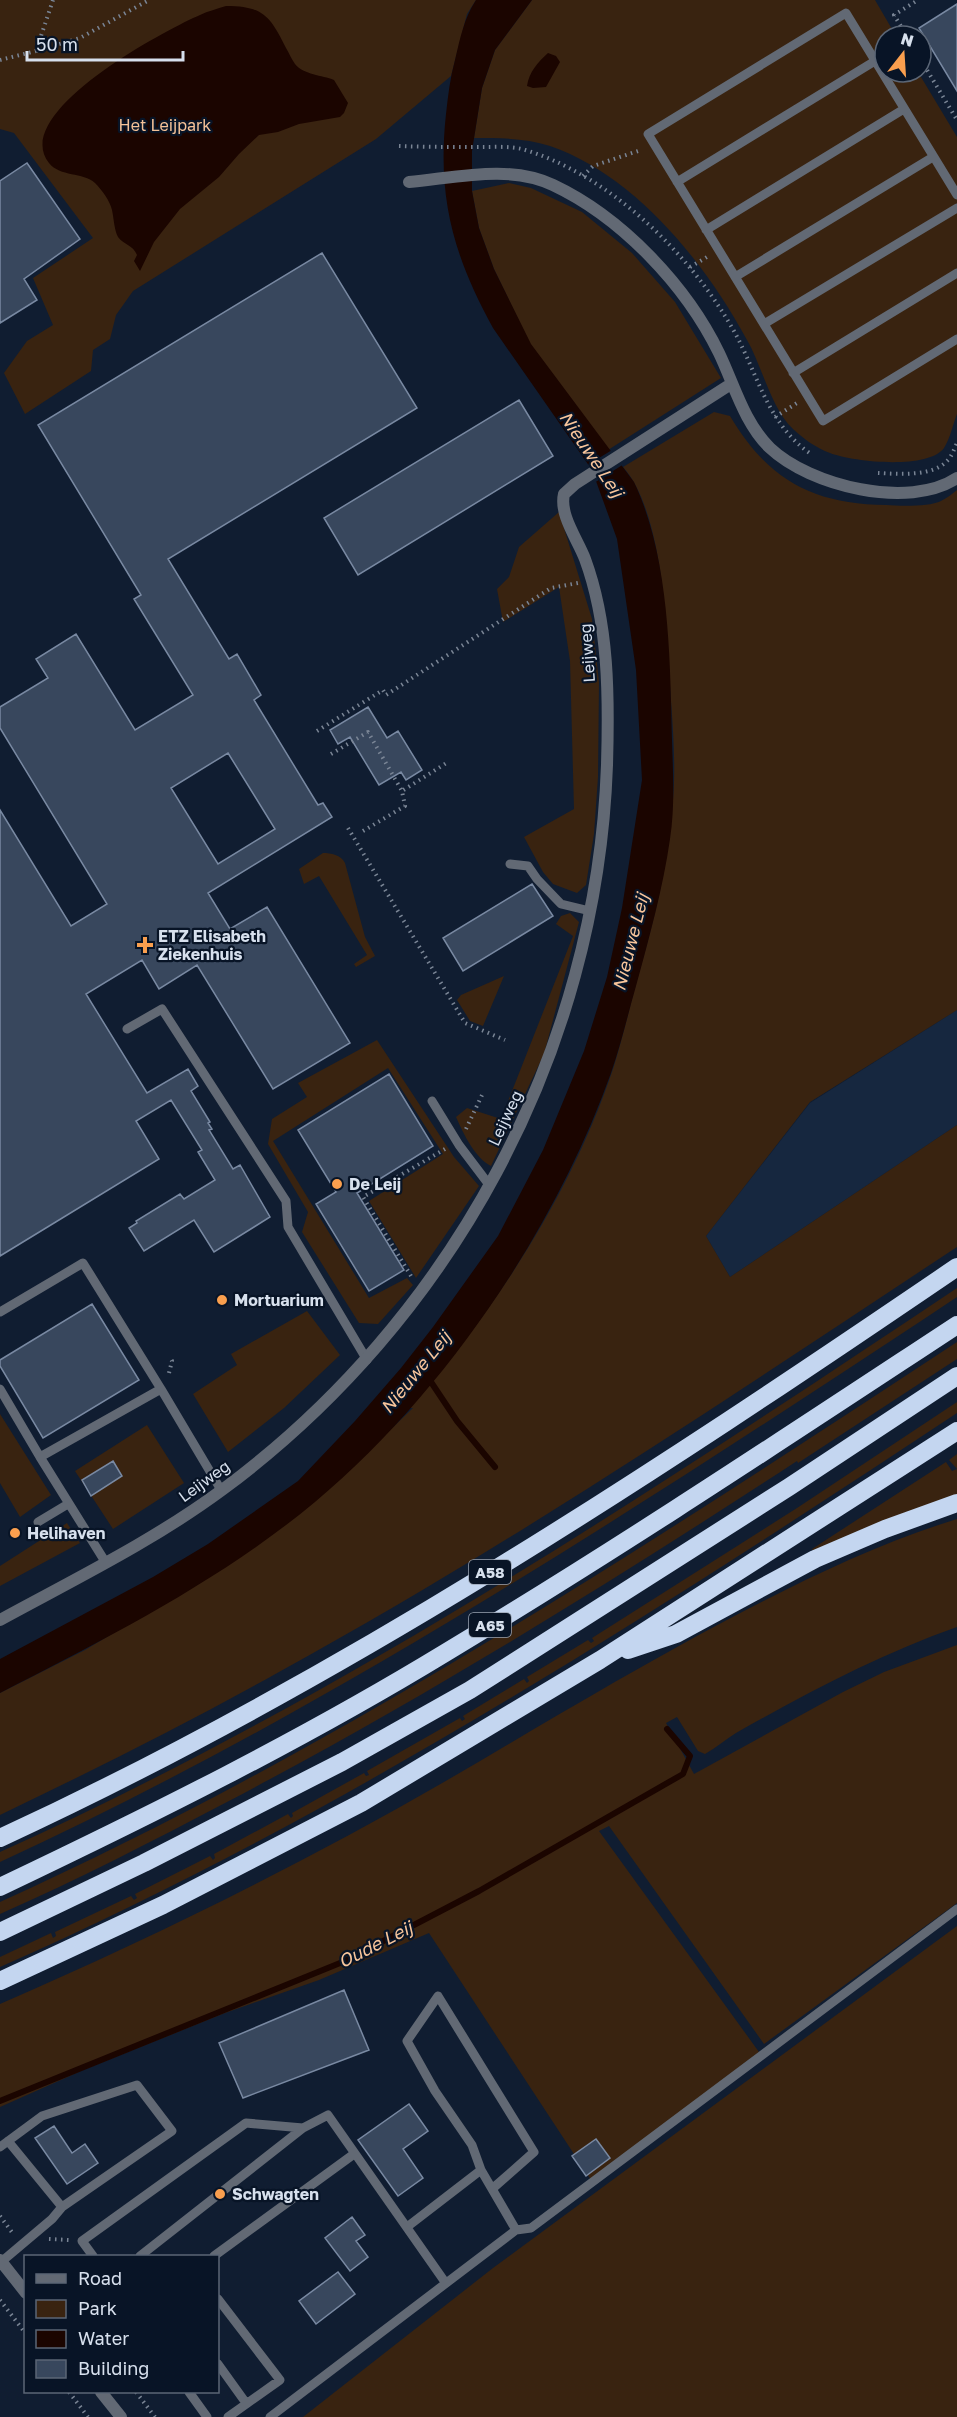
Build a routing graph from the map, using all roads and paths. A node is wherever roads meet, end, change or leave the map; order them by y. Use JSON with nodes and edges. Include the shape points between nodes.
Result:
{"nodes":[{"id":1,"x":53,"y":0,"type":"edge"},
{"id":2,"x":149,"y":0,"type":"edge"},
{"id":3,"x":918,"y":0,"type":"edge"},
{"id":4,"x":900,"y":24,"type":"edge"},
{"id":5,"x":36,"y":51,"type":"junction"},
{"id":6,"x":873,"y":56,"type":"edge"},
{"id":7,"x":0,"y":60,"type":"edge"},
{"id":8,"x":873,"y":63,"type":"edge"},
{"id":9,"x":933,"y":80,"type":"edge"},
{"id":10,"x":889,"y":84,"type":"edge"},
{"id":11,"x":904,"y":109,"type":"junction"},
{"id":12,"x":957,"y":120,"type":"edge"},
{"id":13,"x":654,"y":145,"type":"junction"},
{"id":14,"x":399,"y":146,"type":"dead end"},
{"id":15,"x":504,"y":147,"type":"dead end"},
{"id":16,"x":933,"y":157,"type":"junction"},
{"id":17,"x":583,"y":176,"type":"dead end"},
{"id":18,"x":409,"y":182,"type":"dead end"},
{"id":19,"x":677,"y":182,"type":"junction"},
{"id":20,"x":957,"y":195,"type":"edge"},
{"id":21,"x":957,"y":208,"type":"edge"},
{"id":22,"x":706,"y":230,"type":"junction"},
{"id":23,"x":957,"y":273,"type":"edge"},
{"id":24,"x":735,"y":277,"type":"junction"},
{"id":25,"x":764,"y":324,"type":"junction"},
{"id":26,"x":957,"y":339,"type":"edge"},
{"id":27,"x":752,"y":371,"type":"dead end"},
{"id":28,"x":793,"y":373,"type":"junction"},
{"id":29,"x":731,"y":384,"type":"junction"},
{"id":30,"x":808,"y":396,"type":"junction"},
{"id":31,"x":775,"y":417,"type":"junction"},
{"id":32,"x":957,"y":443,"type":"edge"},
{"id":33,"x":813,"y":455,"type":"dead end"},
{"id":34,"x":871,"y":472,"type":"dead end"},
{"id":35,"x":957,"y":478,"type":"edge"},
{"id":36,"x":593,"y":581,"type":"junction"},
{"id":37,"x":317,"y":731,"type":"dead end"},
{"id":38,"x":331,"y":754,"type":"dead end"},
{"id":39,"x":448,"y":762,"type":"dead end"},
{"id":40,"x":402,"y":790,"type":"junction"},
{"id":41,"x":348,"y":828,"type":"dead end"},
{"id":42,"x":363,"y":831,"type":"dead end"},
{"id":43,"x":510,"y":864,"type":"dead end"},
{"id":44,"x":590,"y":911,"type":"junction"},
{"id":45,"x":127,"y":1029,"type":"dead end"},
{"id":46,"x":505,"y":1040,"type":"dead end"},
{"id":47,"x":482,"y":1095,"type":"dead end"},
{"id":48,"x":432,"y":1101,"type":"dead end"},
{"id":49,"x":459,"y":1145,"type":"junction"},
{"id":50,"x":490,"y":1186,"type":"junction"},
{"id":51,"x":957,"y":1267,"type":"edge"},
{"id":52,"x":409,"y":1272,"type":"dead end"},
{"id":53,"x":0,"y":1312,"type":"edge"},
{"id":54,"x":957,"y":1325,"type":"edge"},
{"id":55,"x":367,"y":1360,"type":"junction"},
{"id":56,"x":957,"y":1376,"type":"edge"},
{"id":57,"x":0,"y":1389,"type":"edge"},
{"id":58,"x":161,"y":1389,"type":"junction"},
{"id":59,"x":957,"y":1431,"type":"edge"},
{"id":60,"x":40,"y":1457,"type":"junction"},
{"id":61,"x":221,"y":1491,"type":"junction"},
{"id":62,"x":957,"y":1503,"type":"edge"},
{"id":63,"x":68,"y":1504,"type":"junction"},
{"id":64,"x":38,"y":1522,"type":"dead end"},
{"id":65,"x":106,"y":1563,"type":"junction"},
{"id":66,"x":0,"y":1620,"type":"edge"},
{"id":67,"x":600,"y":1660,"type":"junction"},
{"id":68,"x":0,"y":1838,"type":"edge"},
{"id":69,"x":0,"y":1887,"type":"edge"},
{"id":70,"x":957,"y":1909,"type":"edge"},
{"id":71,"x":0,"y":1932,"type":"edge"},
{"id":72,"x":0,"y":1981,"type":"edge"},
{"id":73,"x":303,"y":2128,"type":"junction"},
{"id":74,"x":8,"y":2141,"type":"junction"},
{"id":75,"x":0,"y":2147,"type":"edge"},
{"id":76,"x":354,"y":2154,"type":"junction"},
{"id":77,"x":481,"y":2170,"type":"junction"},
{"id":78,"x":492,"y":2189,"type":"junction"},
{"id":79,"x":62,"y":2207,"type":"junction"},
{"id":80,"x":407,"y":2227,"type":"junction"},
{"id":81,"x":516,"y":2230,"type":"junction"},
{"id":82,"x":30,"y":2238,"type":"junction"},
{"id":83,"x":82,"y":2241,"type":"junction"},
{"id":84,"x":92,"y":2255,"type":"edge"},
{"id":85,"x":139,"y":2255,"type":"edge"},
{"id":86,"x":215,"y":2255,"type":"edge"},
{"id":87,"x":1,"y":2261,"type":"edge"},
{"id":88,"x":445,"y":2282,"type":"junction"},
{"id":89,"x":24,"y":2290,"type":"edge"},
{"id":90,"x":0,"y":2300,"type":"edge"},
{"id":91,"x":219,"y":2300,"type":"edge"},
{"id":92,"x":24,"y":2331,"type":"edge"},
{"id":93,"x":219,"y":2365,"type":"edge"},
{"id":94,"x":70,"y":2393,"type":"edge"},
{"id":95,"x":103,"y":2393,"type":"edge"},
{"id":96,"x":137,"y":2393,"type":"edge"},
{"id":97,"x":190,"y":2393,"type":"edge"},
{"id":98,"x":246,"y":2403,"type":"junction"},
{"id":99,"x":88,"y":2417,"type":"edge"},
{"id":100,"x":121,"y":2417,"type":"edge"},
{"id":101,"x":155,"y":2417,"type":"edge"},
{"id":102,"x":207,"y":2417,"type":"edge"},
{"id":103,"x":228,"y":2417,"type":"edge"},
{"id":104,"x":270,"y":2417,"type":"edge"}],
"edges":[{"from":1,"to":5,"type":"path"},
{"from":2,"to":5,"type":"path","via":[[80,39]]},
{"from":3,"to":4,"type":"path","via":[[894,15]]},
{"from":5,"to":7,"type":"path"},
{"from":6,"to":13,"type":"lane","via":[[846,13],[648,134]]},
{"from":8,"to":19,"type":"lane"},
{"from":9,"to":12,"type":"path"},
{"from":10,"to":11,"type":"lane"},
{"from":11,"to":16,"type":"lane"},
{"from":11,"to":22,"type":"lane"},
{"from":13,"to":17,"type":"path","via":[[593,166]]},
{"from":13,"to":19,"type":"lane"},
{"from":14,"to":15,"type":"path"},
{"from":16,"to":20,"type":"lane"},
{"from":16,"to":24,"type":"lane"},
{"from":18,"to":29,"type":"street","via":[[504,174],[550,183],[580,199],[608,217],[649,256],[687,301],[719,353]]},
{"from":19,"to":22,"type":"lane"},
{"from":21,"to":25,"type":"lane"},
{"from":22,"to":24,"type":"lane"},
{"from":23,"to":28,"type":"lane"},
{"from":24,"to":25,"type":"lane"},
{"from":25,"to":28,"type":"lane"},
{"from":26,"to":30,"type":"lane","via":[[823,421]]},
{"from":27,"to":31,"type":"path"},
{"from":28,"to":30,"type":"lane"},
{"from":29,"to":35,"type":"street","via":[[770,448],[829,481],[856,489],[895,492],[934,488]]},
{"from":29,"to":36,"type":"street","name":"Leijweg","via":[[564,494],[562,502]]},
{"from":30,"to":31,"type":"path"},
{"from":31,"to":33,"type":"path","via":[[795,443]]},
{"from":32,"to":34,"type":"path","via":[[948,460],[926,472]]},
{"from":36,"to":37,"type":"path","via":[[551,588],[386,695],[383,690]]},
{"from":36,"to":44,"type":"street","name":"Leijweg","via":[[601,614],[608,719],[604,810]]},
{"from":38,"to":40,"type":"path","via":[[368,732]]},
{"from":39,"to":40,"type":"path"},
{"from":40,"to":42,"type":"path","via":[[405,806]]},
{"from":41,"to":46,"type":"path","via":[[465,1023]]},
{"from":43,"to":44,"type":"lane","via":[[528,866],[561,904]]},
{"from":44,"to":50,"type":"street","name":"Leijweg","via":[[579,962],[548,1061]]},
{"from":45,"to":55,"type":"lane","via":[[162,1009],[286,1201],[288,1227]]},
{"from":47,"to":49,"type":"path"},
{"from":48,"to":49,"type":"lane"},
{"from":49,"to":50,"type":"lane"},
{"from":49,"to":52,"type":"path","via":[[437,1152],[363,1197]]},
{"from":50,"to":55,"type":"street","name":"Leijweg","via":[[444,1260]]},
{"from":51,"to":68,"type":"highway","number":"A58","via":[[739,1415],[421,1615],[121,1780]]},
{"from":53,"to":58,"type":"lane","via":[[83,1263]]},
{"from":54,"to":69,"type":"highway","number":"A65","via":[[765,1452],[444,1654],[167,1805]]},
{"from":55,"to":61,"type":"street","name":"Leijweg","via":[[272,1451]]},
{"from":56,"to":71,"type":"highway","number":"A65","via":[[470,1690],[342,1762]]},
{"from":57,"to":60,"type":"lane"},
{"from":58,"to":60,"type":"lane"},
{"from":58,"to":61,"type":"lane"},
{"from":59,"to":67,"type":"highway"},
{"from":60,"to":63,"type":"lane"},
{"from":61,"to":65,"type":"street","name":"Leijweg"},
{"from":62,"to":67,"type":"highway","via":[[815,1559],[676,1634]]},
{"from":63,"to":64,"type":"lane"},
{"from":63,"to":65,"type":"lane"},
{"from":65,"to":66,"type":"street","name":"Leijweg"},
{"from":67,"to":72,"type":"highway","via":[[361,1803],[163,1905]]},
{"from":70,"to":81,"type":"lane","via":[[531,2228]]},
{"from":73,"to":76,"type":"lane","via":[[328,2115]]},
{"from":73,"to":83,"type":"lane","via":[[246,2123]]},
{"from":73,"to":85,"type":"lane"},
{"from":74,"to":75,"type":"lane"},
{"from":74,"to":79,"type":"lane"},
{"from":74,"to":79,"type":"lane","via":[[42,2116],[137,2085],[172,2131]]},
{"from":76,"to":80,"type":"lane"},
{"from":76,"to":86,"type":"lane"},
{"from":77,"to":78,"type":"lane"},
{"from":77,"to":78,"type":"lane","via":[[472,2145],[407,2042],[438,1996],[534,2152]]},
{"from":77,"to":80,"type":"lane"},
{"from":78,"to":81,"type":"lane"},
{"from":79,"to":82,"type":"lane"},
{"from":80,"to":88,"type":"lane"},
{"from":81,"to":88,"type":"lane"},
{"from":82,"to":83,"type":"path"},
{"from":82,"to":87,"type":"lane"},
{"from":83,"to":84,"type":"lane"},
{"from":87,"to":89,"type":"street"},
{"from":88,"to":104,"type":"lane"},
{"from":90,"to":92,"type":"path"},
{"from":91,"to":98,"type":"lane","via":[[280,2380]]},
{"from":93,"to":98,"type":"lane"},
{"from":94,"to":99,"type":"path"},
{"from":95,"to":100,"type":"street"},
{"from":96,"to":101,"type":"path"},
{"from":97,"to":102,"type":"lane"},
{"from":98,"to":103,"type":"lane"}]}
